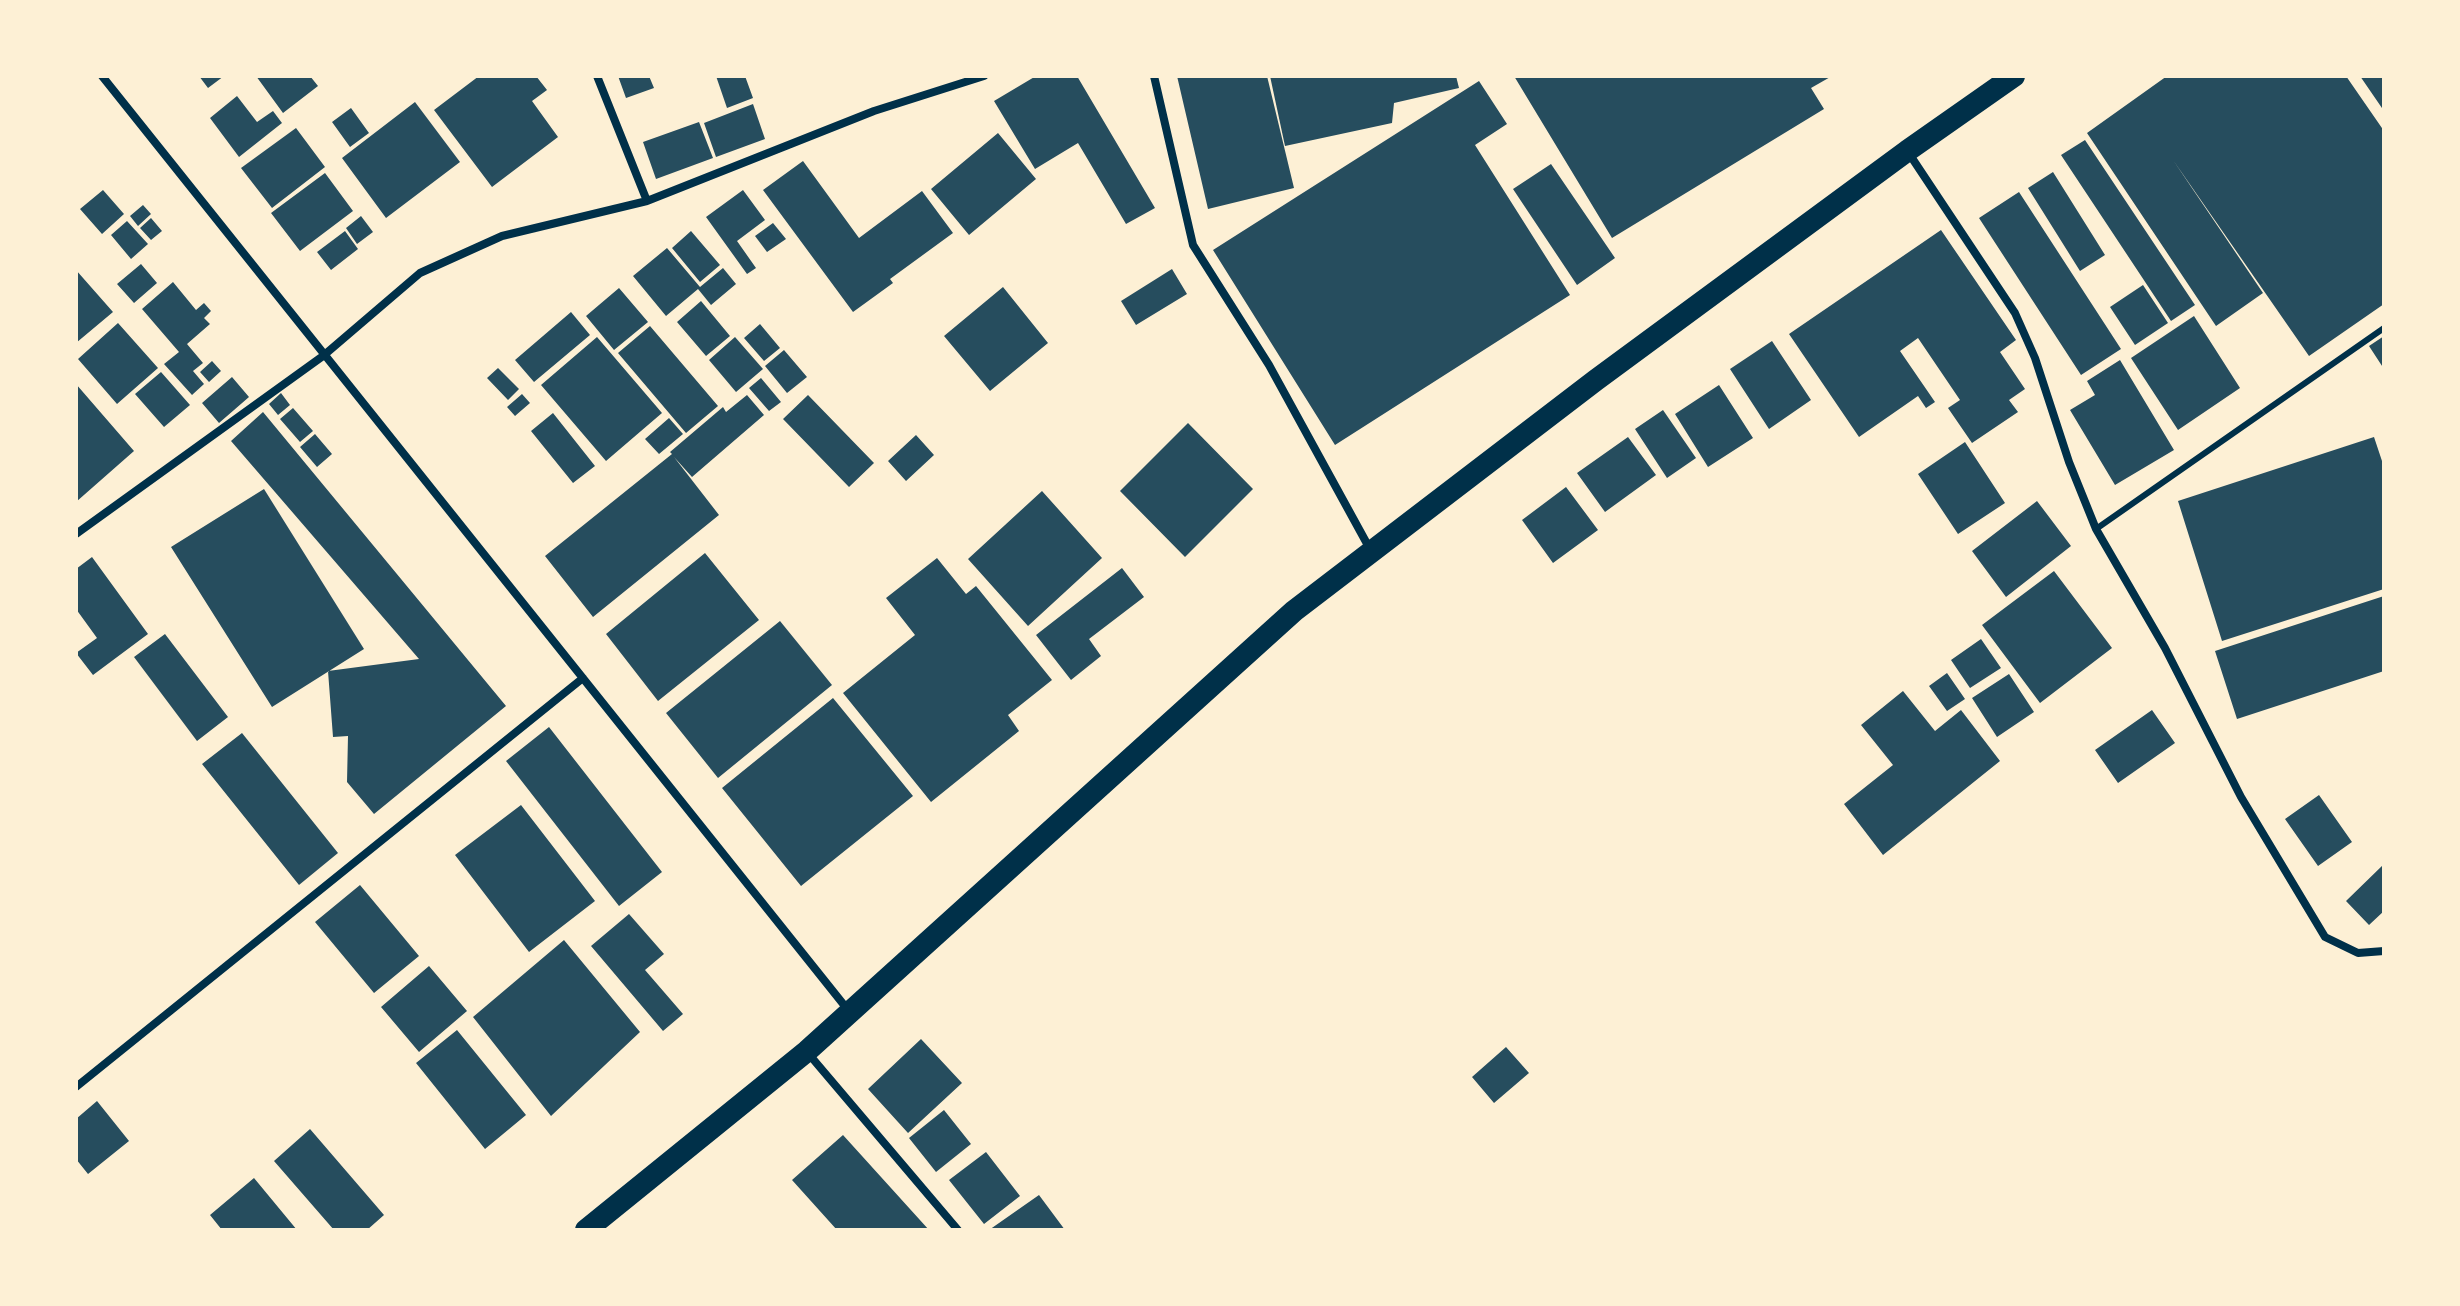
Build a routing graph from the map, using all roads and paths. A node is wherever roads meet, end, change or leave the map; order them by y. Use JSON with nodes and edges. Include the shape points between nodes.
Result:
{"nodes":[{"id":1,"x":102,"y":76,"type":"edge"},
{"id":2,"x":597,"y":76,"type":"edge"},
{"id":3,"x":984,"y":76,"type":"edge"},
{"id":4,"x":1154,"y":76,"type":"edge"},
{"id":5,"x":2014,"y":76,"type":"edge"},
{"id":6,"x":1907,"y":151,"type":"junction"},
{"id":7,"x":647,"y":201,"type":"junction"},
{"id":8,"x":2384,"y":328,"type":"edge"},
{"id":9,"x":323,"y":356,"type":"junction"},
{"id":10,"x":2096,"y":529,"type":"junction"},
{"id":11,"x":76,"y":534,"type":"edge"},
{"id":12,"x":1371,"y":552,"type":"junction"},
{"id":13,"x":583,"y":678,"type":"junction"},
{"id":14,"x":2384,"y":951,"type":"edge"},
{"id":15,"x":850,"y":1013,"type":"junction"},
{"id":16,"x":807,"y":1051,"type":"junction"},
{"id":17,"x":76,"y":1087,"type":"edge"},
{"id":18,"x":586,"y":1230,"type":"edge"},
{"id":19,"x":958,"y":1230,"type":"edge"}],
"edges":[{"from":1,"to":9,"type":"street"},
{"from":2,"to":7,"type":"street"},
{"from":3,"to":7,"type":"street","via":[[874,111]]},
{"from":4,"to":12,"type":"street","via":[[1193,245],[1269,365]]},
{"from":5,"to":6,"type":"highway"},
{"from":6,"to":10,"type":"street","via":[[2015,313]]},
{"from":6,"to":12,"type":"highway"},
{"from":7,"to":9,"type":"street","via":[[502,236],[420,273]]},
{"from":8,"to":10,"type":"lane"},
{"from":9,"to":11,"type":"street"},
{"from":9,"to":13,"type":"street"},
{"from":10,"to":14,"type":"street","via":[[2165,648],[2241,797],[2325,937],[2358,953]]},
{"from":12,"to":15,"type":"highway","via":[[1294,611]]},
{"from":13,"to":15,"type":"street"},
{"from":13,"to":17,"type":"street"},
{"from":15,"to":16,"type":"highway"},
{"from":16,"to":18,"type":"highway"},
{"from":16,"to":19,"type":"street"}]}
